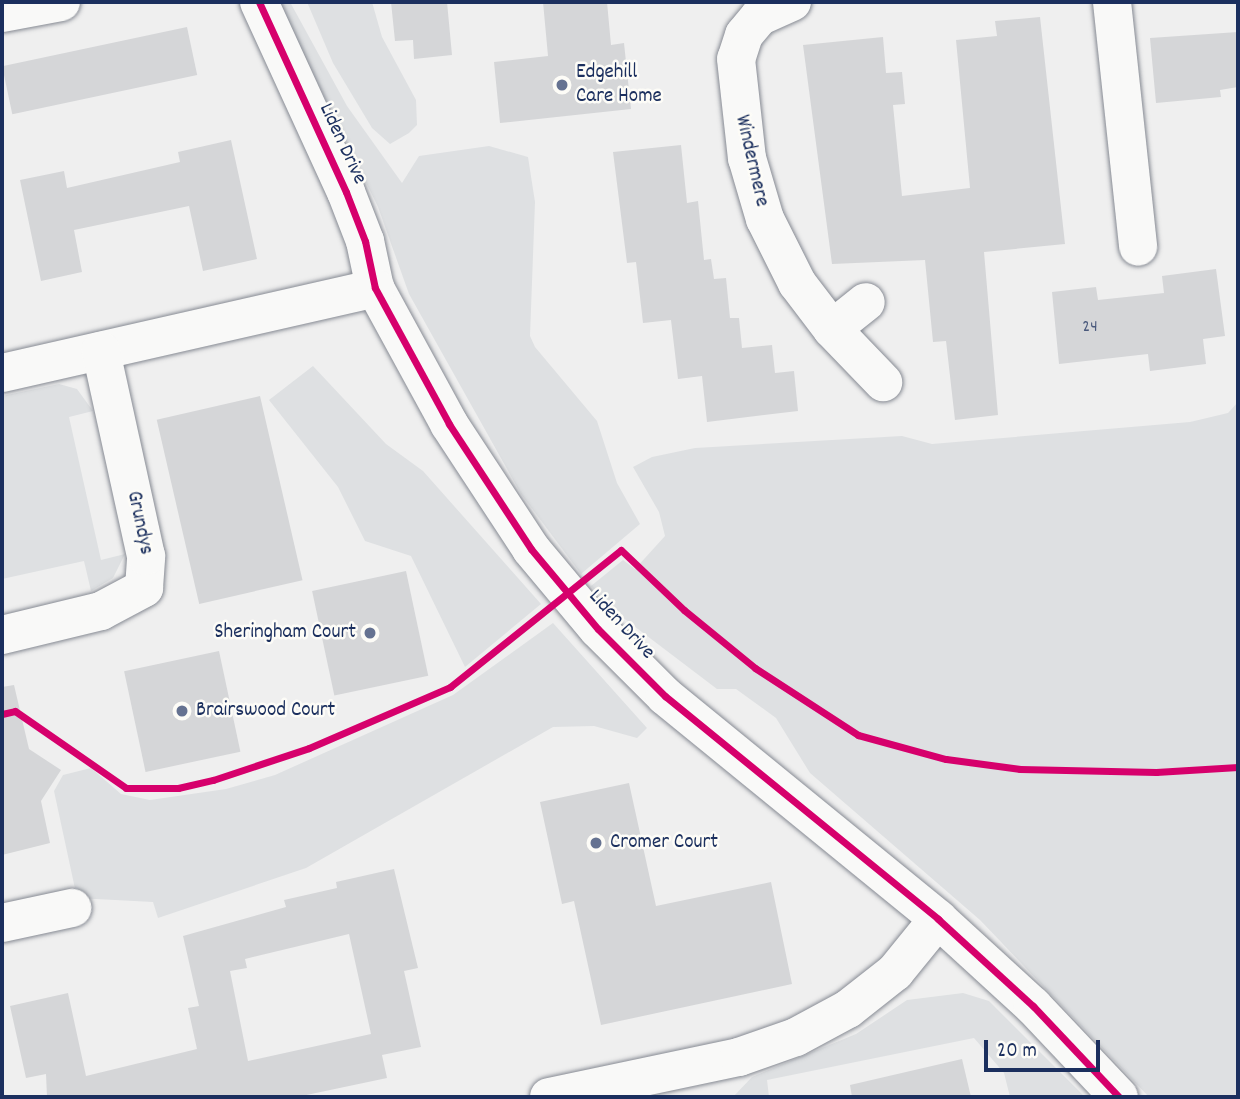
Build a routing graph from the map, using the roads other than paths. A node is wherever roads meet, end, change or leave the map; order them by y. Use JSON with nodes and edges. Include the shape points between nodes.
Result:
{"nodes":[{"id":1,"x":61,"y":2,"type":"edge"},
{"id":2,"x":259,"y":2,"type":"edge"},
{"id":3,"x":792,"y":2,"type":"edge"},
{"id":4,"x":1112,"y":2,"type":"edge"},
{"id":5,"x":2,"y":13,"type":"edge"},
{"id":6,"x":1138,"y":247,"type":"dead end"},
{"id":7,"x":375,"y":288,"type":"junction"},
{"id":8,"x":866,"y":302,"type":"dead end"},
{"id":9,"x":832,"y":329,"type":"junction"},
{"id":10,"x":101,"y":351,"type":"junction"},
{"id":11,"x":2,"y":373,"type":"edge"},
{"id":12,"x":883,"y":382,"type":"dead end"},
{"id":13,"x":2,"y":635,"type":"edge"},
{"id":14,"x":72,"y":908,"type":"dead end"},
{"id":15,"x":938,"y":919,"type":"junction"},
{"id":16,"x":2,"y":923,"type":"edge"},
{"id":17,"x":701,"y":1082,"type":"edge"},
{"id":18,"x":549,"y":1097,"type":"edge"},
{"id":19,"x":1119,"y":1097,"type":"edge"}],
"edges":[{"from":1,"to":5,"type":"street"},
{"from":2,"to":7,"type":"street","name":"Liden Drive","via":[[346,192],[365,241]]},
{"from":3,"to":9,"type":"street","name":"Windermere","via":[[759,17],[744,35],[736,60],[740,123],[754,188],[775,241],[797,283]]},
{"from":4,"to":6,"type":"street"},
{"from":7,"to":10,"type":"street"},
{"from":7,"to":15,"type":"street","name":"Liden Drive","via":[[471,458],[531,549],[598,629],[699,726]]},
{"from":8,"to":9,"type":"street"},
{"from":9,"to":12,"type":"street","name":"Windermere"},
{"from":10,"to":11,"type":"street"},
{"from":10,"to":13,"type":"street","name":"Grundys","via":[[146,556],[144,588],[102,611]]},
{"from":14,"to":16,"type":"street"},
{"from":15,"to":17,"type":"street","via":[[895,972],[848,1009]]},
{"from":15,"to":19,"type":"street","name":"Liden Drive","via":[[1033,1006]]},
{"from":17,"to":18,"type":"street"}]}
